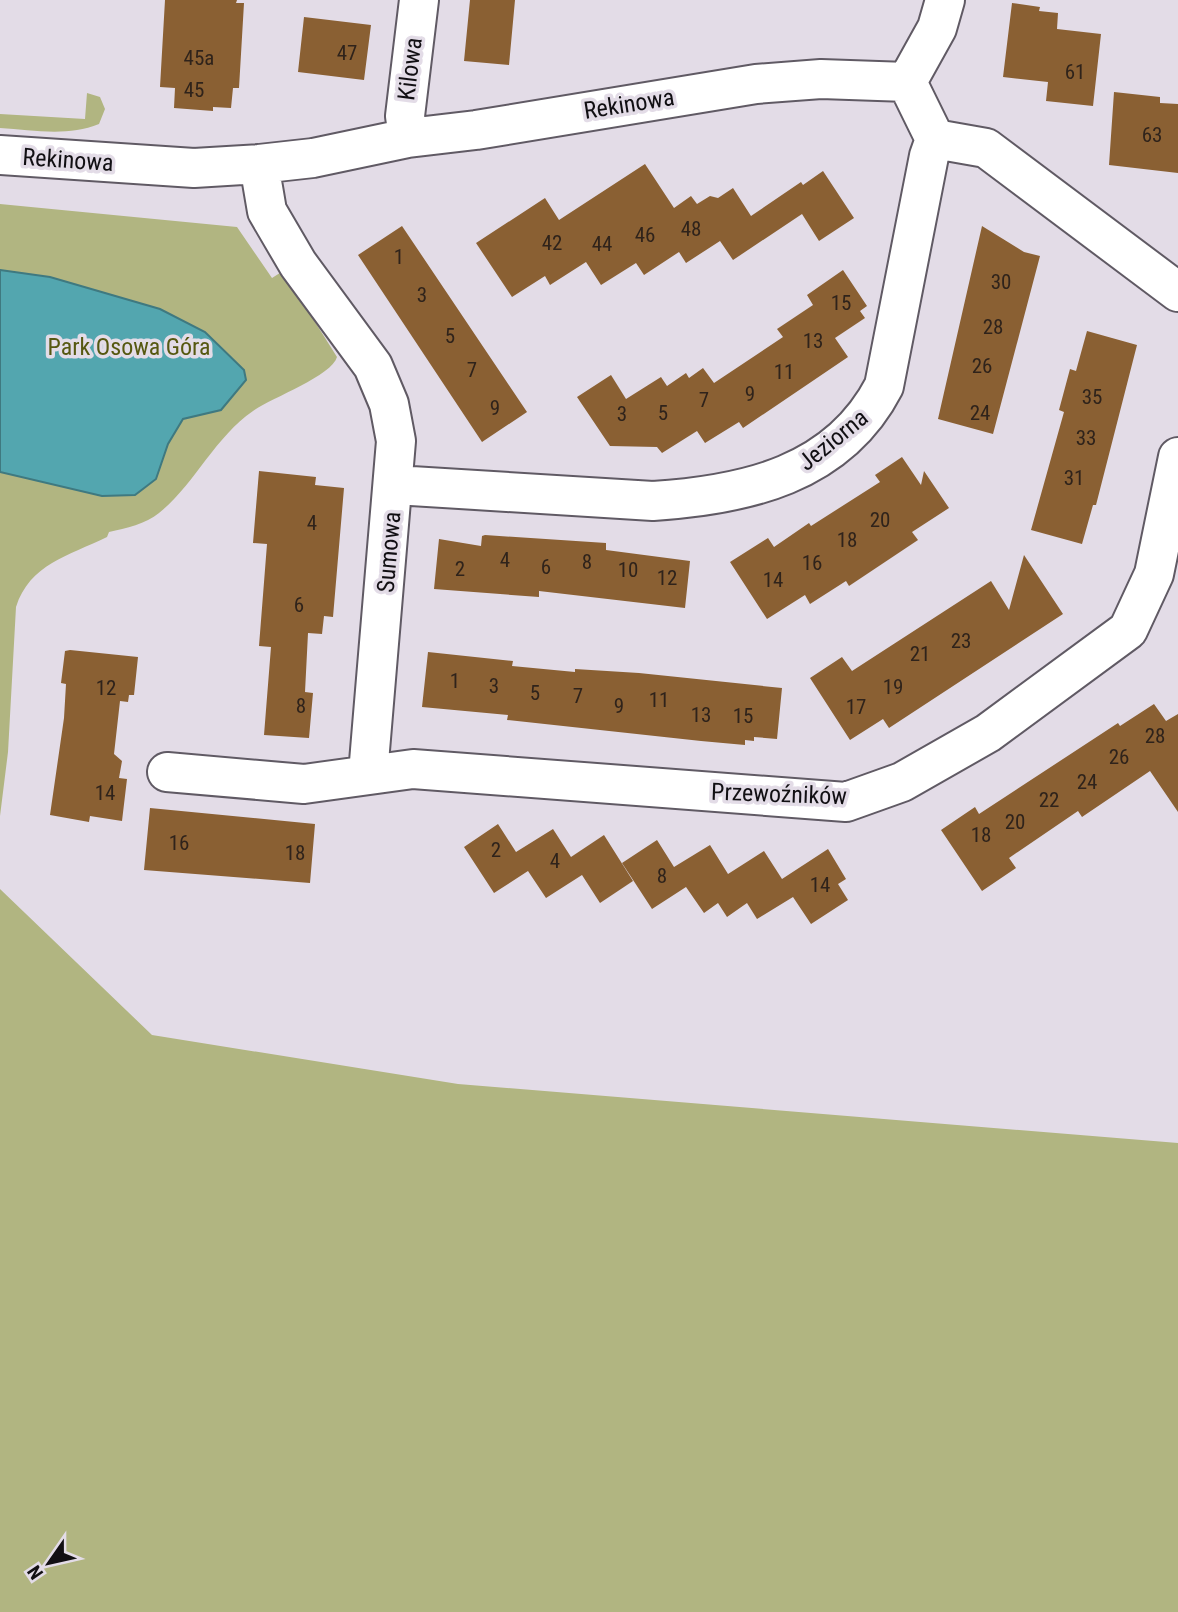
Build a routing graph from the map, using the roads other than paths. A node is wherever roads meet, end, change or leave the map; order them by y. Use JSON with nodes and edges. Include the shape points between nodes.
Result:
{"nodes":[{"id":1,"x":419,"y":0,"type":"edge"},
{"id":2,"x":945,"y":0,"type":"edge"},
{"id":3,"x":907,"y":82,"type":"junction"},
{"id":4,"x":408,"y":138,"type":"junction"},
{"id":5,"x":935,"y":139,"type":"junction"},
{"id":6,"x":0,"y":155,"type":"edge"},
{"id":7,"x":259,"y":164,"type":"junction"},
{"id":8,"x":1178,"y":292,"type":"edge"},
{"id":9,"x":1178,"y":457,"type":"edge"},
{"id":10,"x":395,"y":485,"type":"junction"},
{"id":11,"x":167,"y":772,"type":"dead end"},
{"id":12,"x":368,"y":774,"type":"junction"}],
"edges":[{"from":1,"to":4,"type":"street","name":"Kilowa","via":[[405,116]]},
{"from":2,"to":3,"type":"street","via":[[937,28]]},
{"from":3,"to":4,"type":"street","name":"Rekinowa","via":[[821,79],[756,84]]},
{"from":3,"to":5,"type":"street"},
{"from":4,"to":7,"type":"street","name":"Rekinowa"},
{"from":5,"to":8,"type":"street","via":[[986,148]]},
{"from":5,"to":10,"type":"street","name":"Jeziorna","via":[[884,386],[870,413],[819,457],[747,490],[678,499]]},
{"from":6,"to":7,"type":"street","name":"Rekinowa","via":[[194,168]]},
{"from":7,"to":10,"type":"street","name":"Sumowa","via":[[267,211],[298,264],[368,357],[384,391],[396,441]]},
{"from":9,"to":12,"type":"street","name":"Przewoźników","via":[[1154,573],[1128,630],[988,733],[902,782],[846,802],[413,769]]},
{"from":10,"to":12,"type":"street","name":"Sumowa"},
{"from":11,"to":12,"type":"street","via":[[304,784]]}]}
